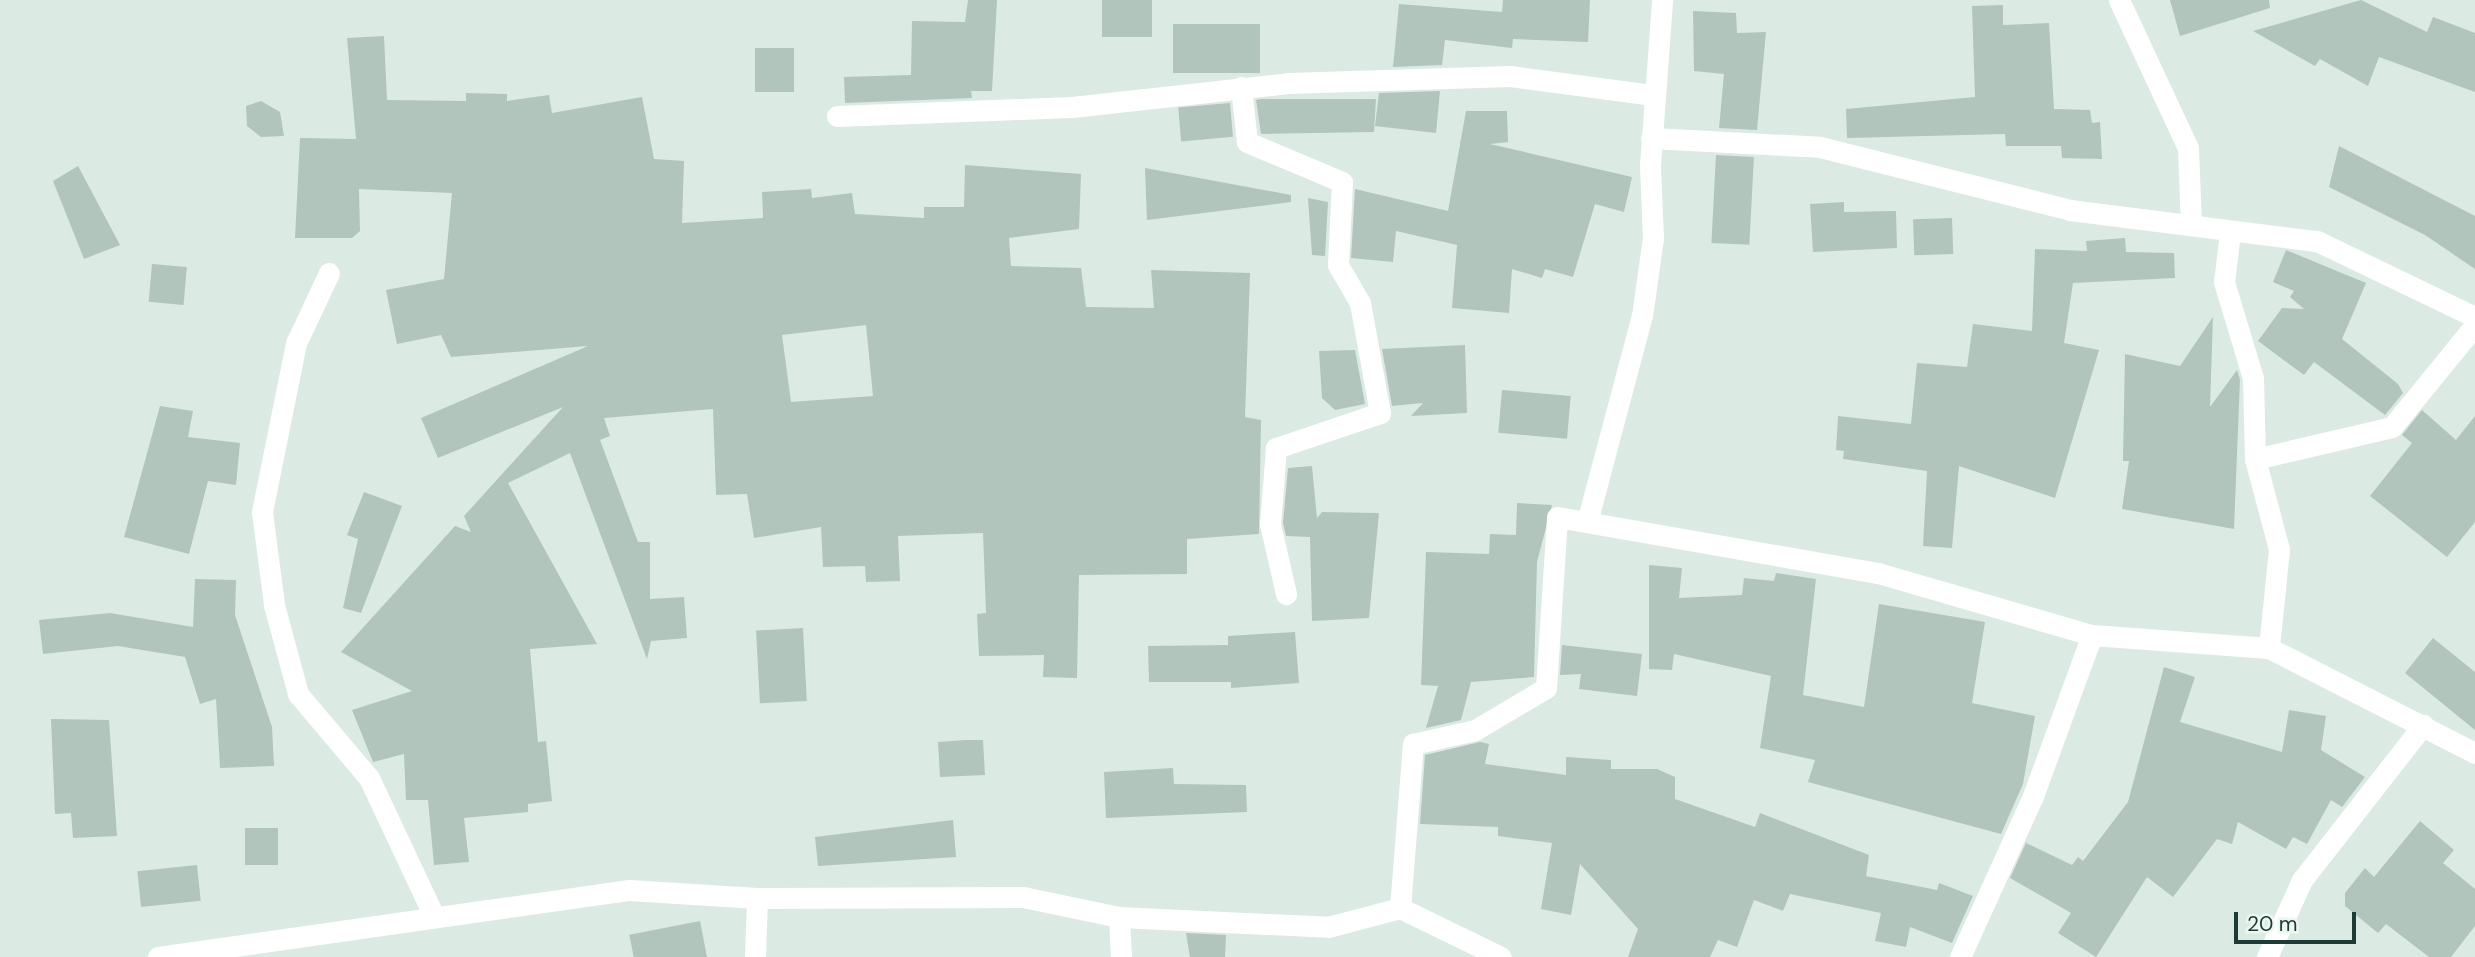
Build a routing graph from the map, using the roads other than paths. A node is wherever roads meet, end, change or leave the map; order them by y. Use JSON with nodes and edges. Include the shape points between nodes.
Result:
{"nodes":[{"id":1,"x":1662,"y":0,"type":"edge"},
{"id":2,"x":2119,"y":0,"type":"edge"},
{"id":3,"x":1241,"y":87,"type":"junction"},
{"id":4,"x":1652,"y":94,"type":"junction"},
{"id":5,"x":837,"y":116,"type":"dead end"},
{"id":6,"x":1651,"y":138,"type":"junction"},
{"id":7,"x":2191,"y":225,"type":"junction"},
{"id":8,"x":2230,"y":232,"type":"junction"},
{"id":9,"x":329,"y":273,"type":"dead end"},
{"id":10,"x":2475,"y":317,"type":"edge"},
{"id":11,"x":2475,"y":325,"type":"edge"},
{"id":12,"x":2255,"y":459,"type":"junction"},
{"id":13,"x":1587,"y":522,"type":"junction"},
{"id":14,"x":1286,"y":594,"type":"dead end"},
{"id":15,"x":2092,"y":635,"type":"junction"},
{"id":16,"x":2269,"y":648,"type":"junction"},
{"id":17,"x":2423,"y":725,"type":"junction"},
{"id":18,"x":2475,"y":753,"type":"edge"},
{"id":19,"x":757,"y":898,"type":"junction"},
{"id":20,"x":1400,"y":908,"type":"junction"},
{"id":21,"x":433,"y":914,"type":"junction"},
{"id":22,"x":1119,"y":917,"type":"junction"},
{"id":23,"x":158,"y":957,"type":"edge"},
{"id":24,"x":755,"y":957,"type":"edge"},
{"id":25,"x":1121,"y":957,"type":"edge"},
{"id":26,"x":1501,"y":957,"type":"edge"},
{"id":27,"x":1959,"y":957,"type":"edge"},
{"id":28,"x":2267,"y":957,"type":"edge"}],
"edges":[{"from":1,"to":4,"type":"street"},
{"from":2,"to":7,"type":"street","via":[[2188,148]]},
{"from":3,"to":4,"type":"street","via":[[1510,76]]},
{"from":3,"to":5,"type":"street","via":[[1072,107]]},
{"from":3,"to":14,"type":"street","via":[[1247,142],[1342,182],[1338,265],[1360,303],[1380,413],[1276,448],[1270,524]]},
{"from":4,"to":6,"type":"street"},
{"from":6,"to":7,"type":"street","via":[[1820,147],[2070,210]]},
{"from":6,"to":13,"type":"street","via":[[1653,238],[1642,316]]},
{"from":7,"to":8,"type":"street"},
{"from":8,"to":10,"type":"street","via":[[2317,242]]},
{"from":8,"to":12,"type":"street","via":[[2224,282],[2253,378]]},
{"from":9,"to":21,"type":"street","via":[[296,343],[262,512],[274,605],[298,694],[369,778]]},
{"from":11,"to":12,"type":"street","via":[[2392,427]]},
{"from":12,"to":16,"type":"street","via":[[2279,549]]},
{"from":13,"to":15,"type":"street","via":[[1878,573]]},
{"from":13,"to":20,"type":"street","via":[[1557,517],[1546,688],[1475,730],[1413,744]]},
{"from":15,"to":16,"type":"street"},
{"from":15,"to":27,"type":"street","via":[[2033,796]]},
{"from":16,"to":17,"type":"street"},
{"from":17,"to":18,"type":"street"},
{"from":17,"to":28,"type":"street","via":[[2302,880]]},
{"from":19,"to":21,"type":"street","via":[[629,890]]},
{"from":19,"to":22,"type":"street","via":[[1023,897]]},
{"from":19,"to":24,"type":"street"},
{"from":20,"to":22,"type":"street","via":[[1328,927]]},
{"from":20,"to":26,"type":"street"},
{"from":21,"to":23,"type":"street"},
{"from":22,"to":25,"type":"street"}]}
